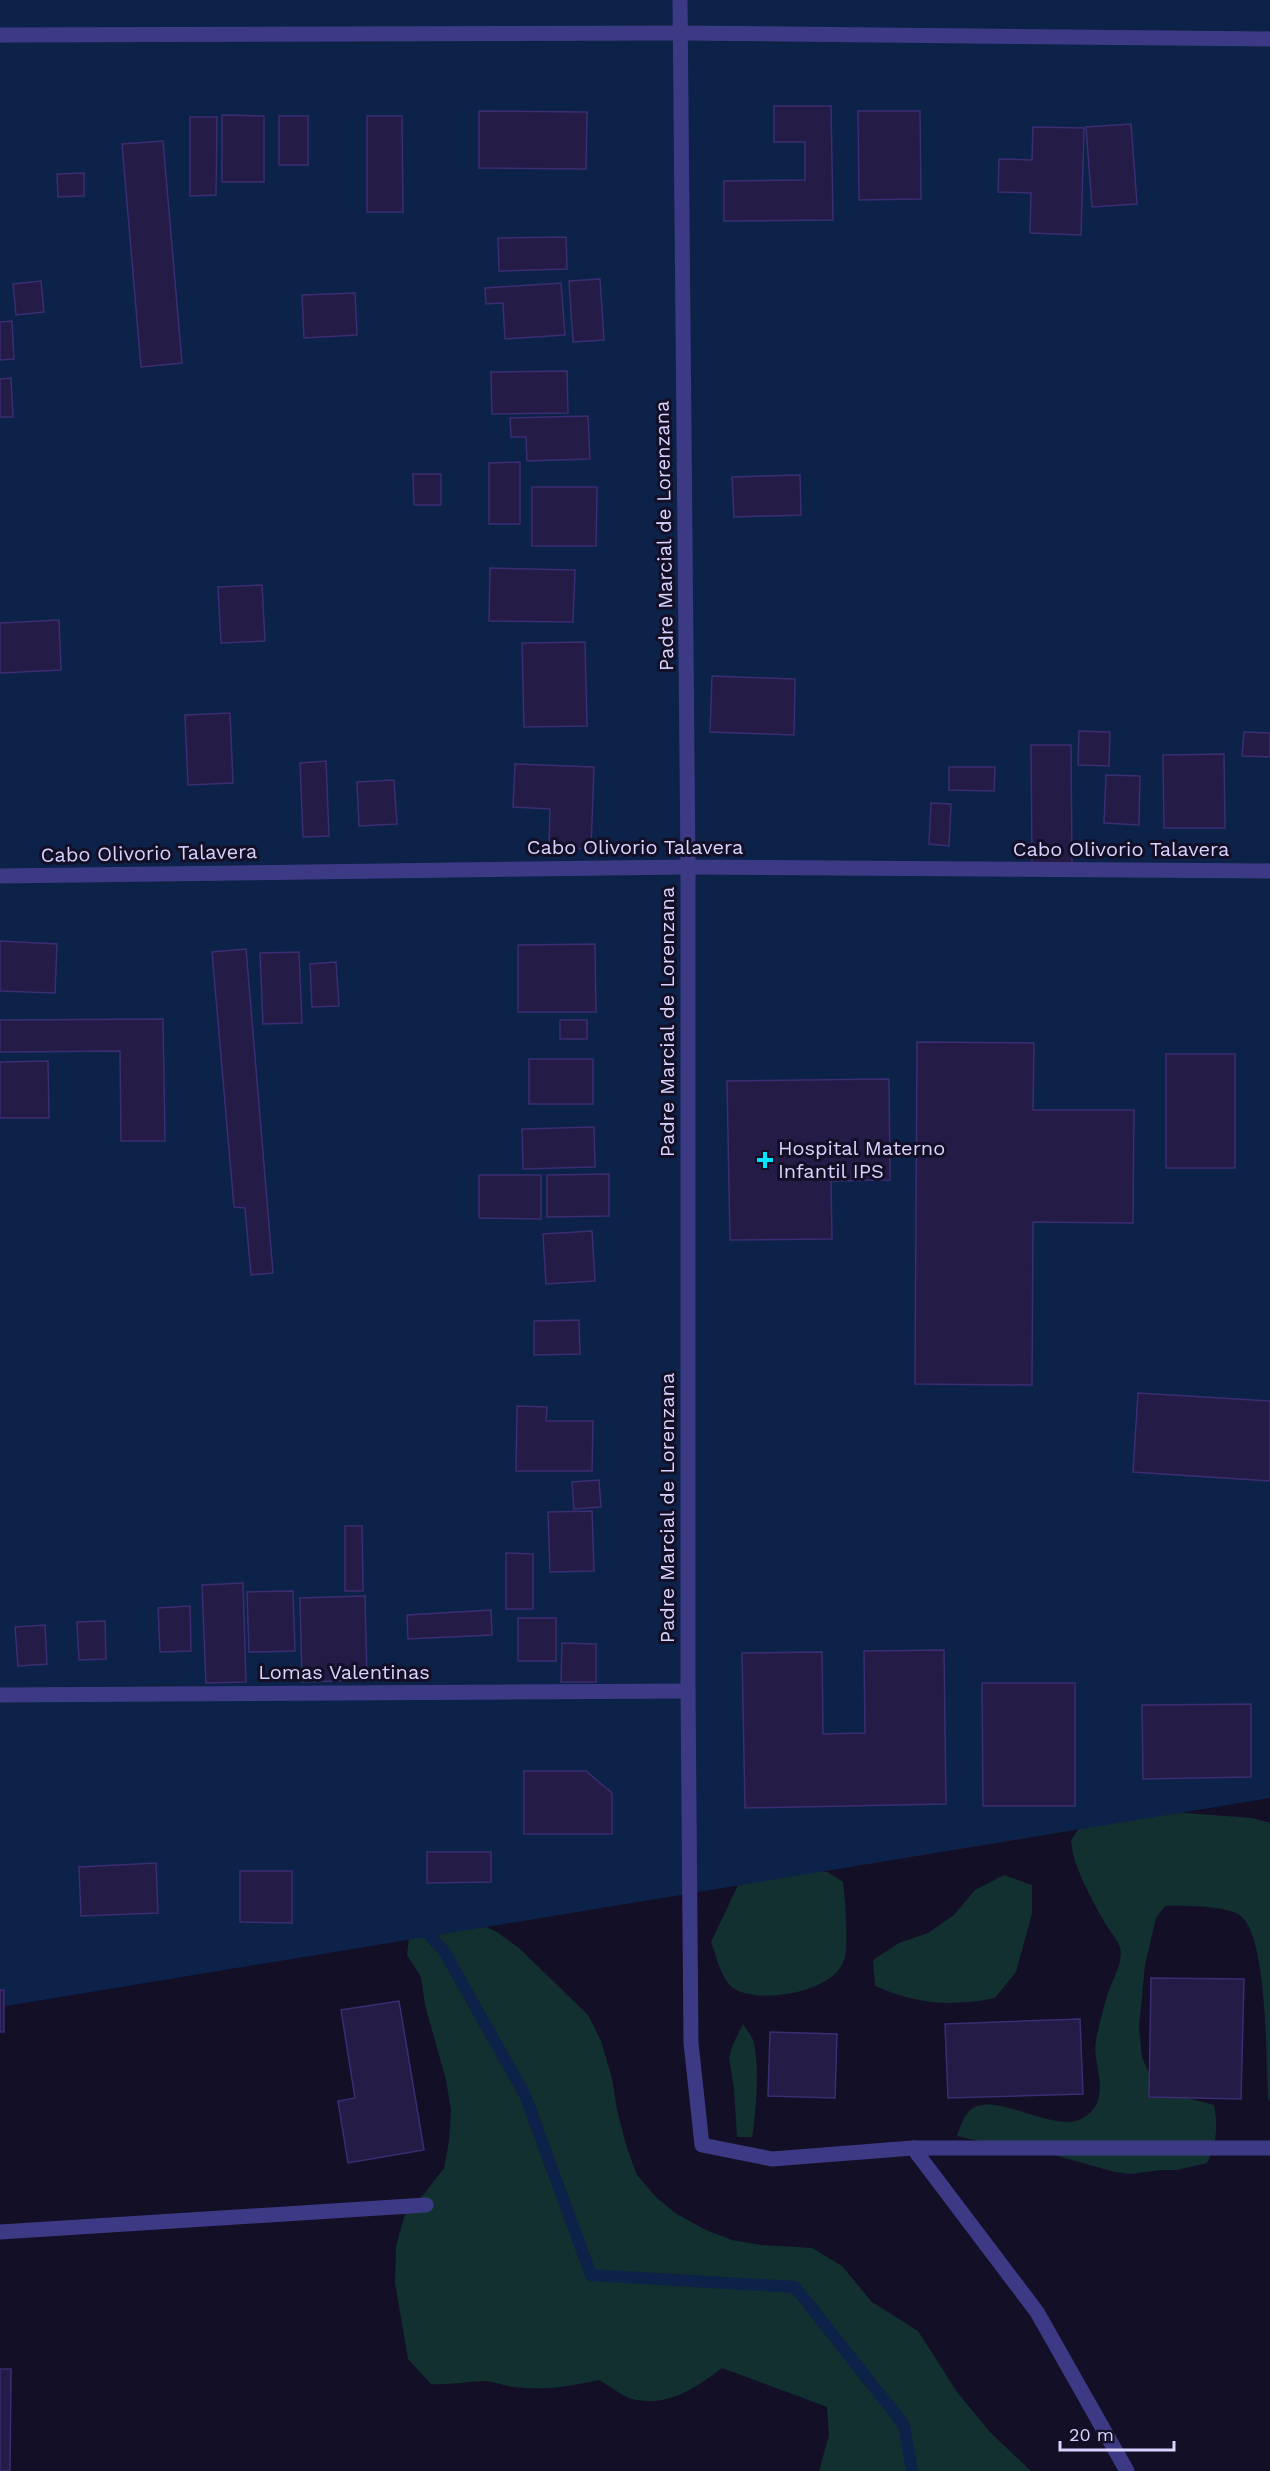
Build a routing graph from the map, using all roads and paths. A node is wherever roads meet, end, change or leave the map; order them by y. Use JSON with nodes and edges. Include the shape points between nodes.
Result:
{"nodes":[{"id":1,"x":680,"y":0,"type":"edge"},
{"id":2,"x":680,"y":33,"type":"junction"},
{"id":3,"x":0,"y":34,"type":"edge"},
{"id":4,"x":1270,"y":39,"type":"edge"},
{"id":5,"x":688,"y":867,"type":"junction"},
{"id":6,"x":1270,"y":871,"type":"edge"},
{"id":7,"x":0,"y":876,"type":"edge"},
{"id":8,"x":688,"y":1691,"type":"junction"},
{"id":9,"x":0,"y":1695,"type":"edge"},
{"id":10,"x":913,"y":2148,"type":"junction"},
{"id":11,"x":1270,"y":2148,"type":"edge"},
{"id":12,"x":426,"y":2205,"type":"dead end"},
{"id":13,"x":0,"y":2232,"type":"edge"},
{"id":14,"x":1127,"y":2471,"type":"edge"}],
"edges":[{"from":1,"to":2,"type":"street","name":"Padre Marcial de Lorenzana"},
{"from":2,"to":3,"type":"street"},
{"from":2,"to":4,"type":"street"},
{"from":2,"to":5,"type":"street","name":"Padre Marcial de Lorenzana"},
{"from":5,"to":6,"type":"street","name":"Cabo Olivorio Talavera"},
{"from":5,"to":7,"type":"street","name":"Cabo Olivorio Talavera"},
{"from":5,"to":8,"type":"street","name":"Padre Marcial de Lorenzana"},
{"from":8,"to":9,"type":"street","name":"Lomas Valentinas"},
{"from":8,"to":10,"type":"street","name":"Padre Marcial de Lorenzana","via":[[691,2043],[702,2145],[772,2159]]},
{"from":10,"to":11,"type":"street"},
{"from":10,"to":14,"type":"street","via":[[1037,2312]]},
{"from":12,"to":13,"type":"street"}]}
